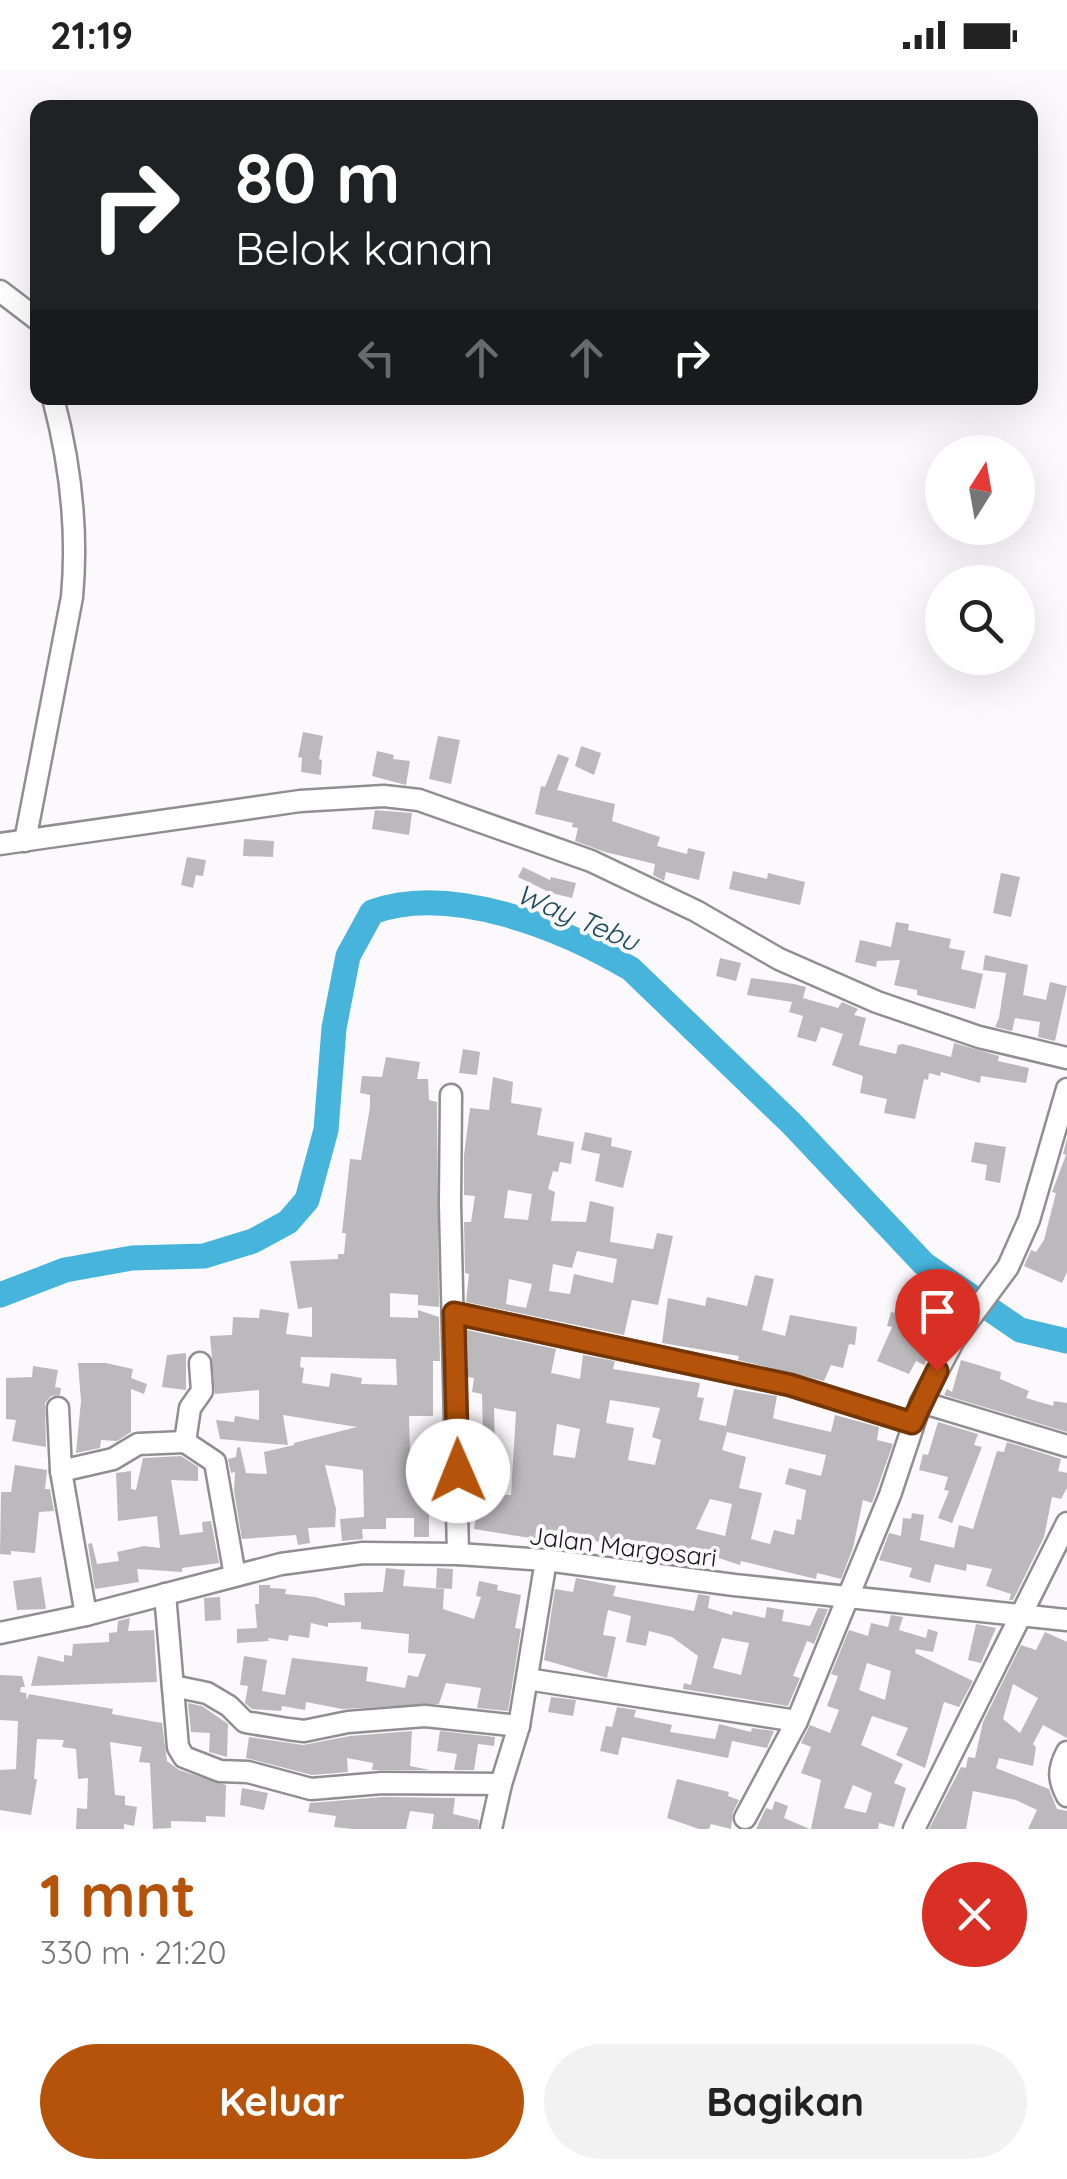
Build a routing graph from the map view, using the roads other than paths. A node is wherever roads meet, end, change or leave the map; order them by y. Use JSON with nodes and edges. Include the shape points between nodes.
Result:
{"nodes":[{"id":1,"x":0,"y":291,"type":"edge"},
{"id":2,"x":30,"y":314,"type":"edge"},
{"id":3,"x":55,"y":405,"type":"edge"},
{"id":4,"x":24,"y":841,"type":"junction"},
{"id":5,"x":0,"y":844,"type":"edge"},
{"id":6,"x":1067,"y":1058,"type":"edge"},
{"id":7,"x":1067,"y":1089,"type":"edge"},
{"id":8,"x":451,"y":1094,"type":"dead end"},
{"id":9,"x":454,"y":1313,"type":"junction"},
{"id":10,"x":200,"y":1364,"type":"dead end"},
{"id":11,"x":920,"y":1402,"type":"junction"},
{"id":12,"x":58,"y":1408,"type":"dead end"},
{"id":13,"x":912,"y":1423,"type":"junction"},
{"id":14,"x":186,"y":1442,"type":"junction"},
{"id":15,"x":1067,"y":1446,"type":"edge"},
{"id":16,"x":61,"y":1472,"type":"junction"},
{"id":17,"x":1067,"y":1524,"type":"edge"},
{"id":18,"x":458,"y":1554,"type":"junction"},
{"id":19,"x":546,"y":1560,"type":"junction"},
{"id":20,"x":236,"y":1576,"type":"junction"},
{"id":21,"x":165,"y":1594,"type":"junction"},
{"id":22,"x":848,"y":1597,"type":"junction"},
{"id":23,"x":1019,"y":1614,"type":"junction"},
{"id":24,"x":86,"y":1615,"type":"junction"},
{"id":25,"x":1067,"y":1620,"type":"edge"},
{"id":26,"x":0,"y":1633,"type":"edge"},
{"id":27,"x":527,"y":1679,"type":"junction"},
{"id":28,"x":173,"y":1686,"type":"junction"},
{"id":29,"x":796,"y":1721,"type":"junction"},
{"id":30,"x":519,"y":1726,"type":"junction"},
{"id":31,"x":1067,"y":1752,"type":"edge"},
{"id":32,"x":501,"y":1784,"type":"junction"},
{"id":33,"x":1067,"y":1796,"type":"edge"},
{"id":34,"x":745,"y":1818,"type":"dead end"},
{"id":35,"x":491,"y":1829,"type":"edge"},
{"id":36,"x":914,"y":1829,"type":"edge"}],
"edges":[{"from":1,"to":2,"type":"street"},
{"from":3,"to":4,"type":"street","via":[[76,558]]},
{"from":4,"to":5,"type":"street"},
{"from":4,"to":6,"type":"street","via":[[300,801],[419,800],[591,861],[877,1002]]},
{"from":7,"to":11,"type":"street","via":[[1030,1220],[1008,1267],[954,1340]]},
{"from":8,"to":9,"type":"street"},
{"from":9,"to":13,"type":"street","via":[[790,1385]]},
{"from":9,"to":18,"type":"street"},
{"from":10,"to":14,"type":"street","via":[[202,1391],[190,1408]]},
{"from":11,"to":13,"type":"street"},
{"from":11,"to":15,"type":"street"},
{"from":12,"to":16,"type":"street"},
{"from":13,"to":22,"type":"street"},
{"from":14,"to":16,"type":"street","via":[[138,1444],[113,1460]]},
{"from":14,"to":20,"type":"street","via":[[215,1462]]},
{"from":16,"to":24,"type":"street"},
{"from":17,"to":23,"type":"street"},
{"from":18,"to":19,"type":"street","name":"Jalan Margosari"},
{"from":18,"to":20,"type":"street","name":"Jalan Margosari","via":[[326,1557]]},
{"from":19,"to":22,"type":"street","name":"Jalan Margosari"},
{"from":19,"to":27,"type":"street"},
{"from":20,"to":21,"type":"street","name":"Jalan Margosari"},
{"from":21,"to":24,"type":"street","name":"Jalan Margosari"},
{"from":21,"to":28,"type":"street"},
{"from":22,"to":23,"type":"street","name":"Jalan Margosari"},
{"from":22,"to":29,"type":"street"},
{"from":23,"to":25,"type":"street","name":"Jalan Margosari"},
{"from":23,"to":36,"type":"street"},
{"from":24,"to":26,"type":"street","name":"Jalan Margosari"},
{"from":27,"to":29,"type":"street"},
{"from":27,"to":30,"type":"street"},
{"from":28,"to":30,"type":"street","via":[[207,1693],[245,1722],[288,1730],[425,1716]]},
{"from":28,"to":32,"type":"street","via":[[184,1757],[220,1770],[311,1789],[382,1782]]},
{"from":29,"to":34,"type":"street"},
{"from":30,"to":32,"type":"street"},
{"from":31,"to":33,"type":"street","via":[[1060,1765]]},
{"from":32,"to":35,"type":"street"}]}
